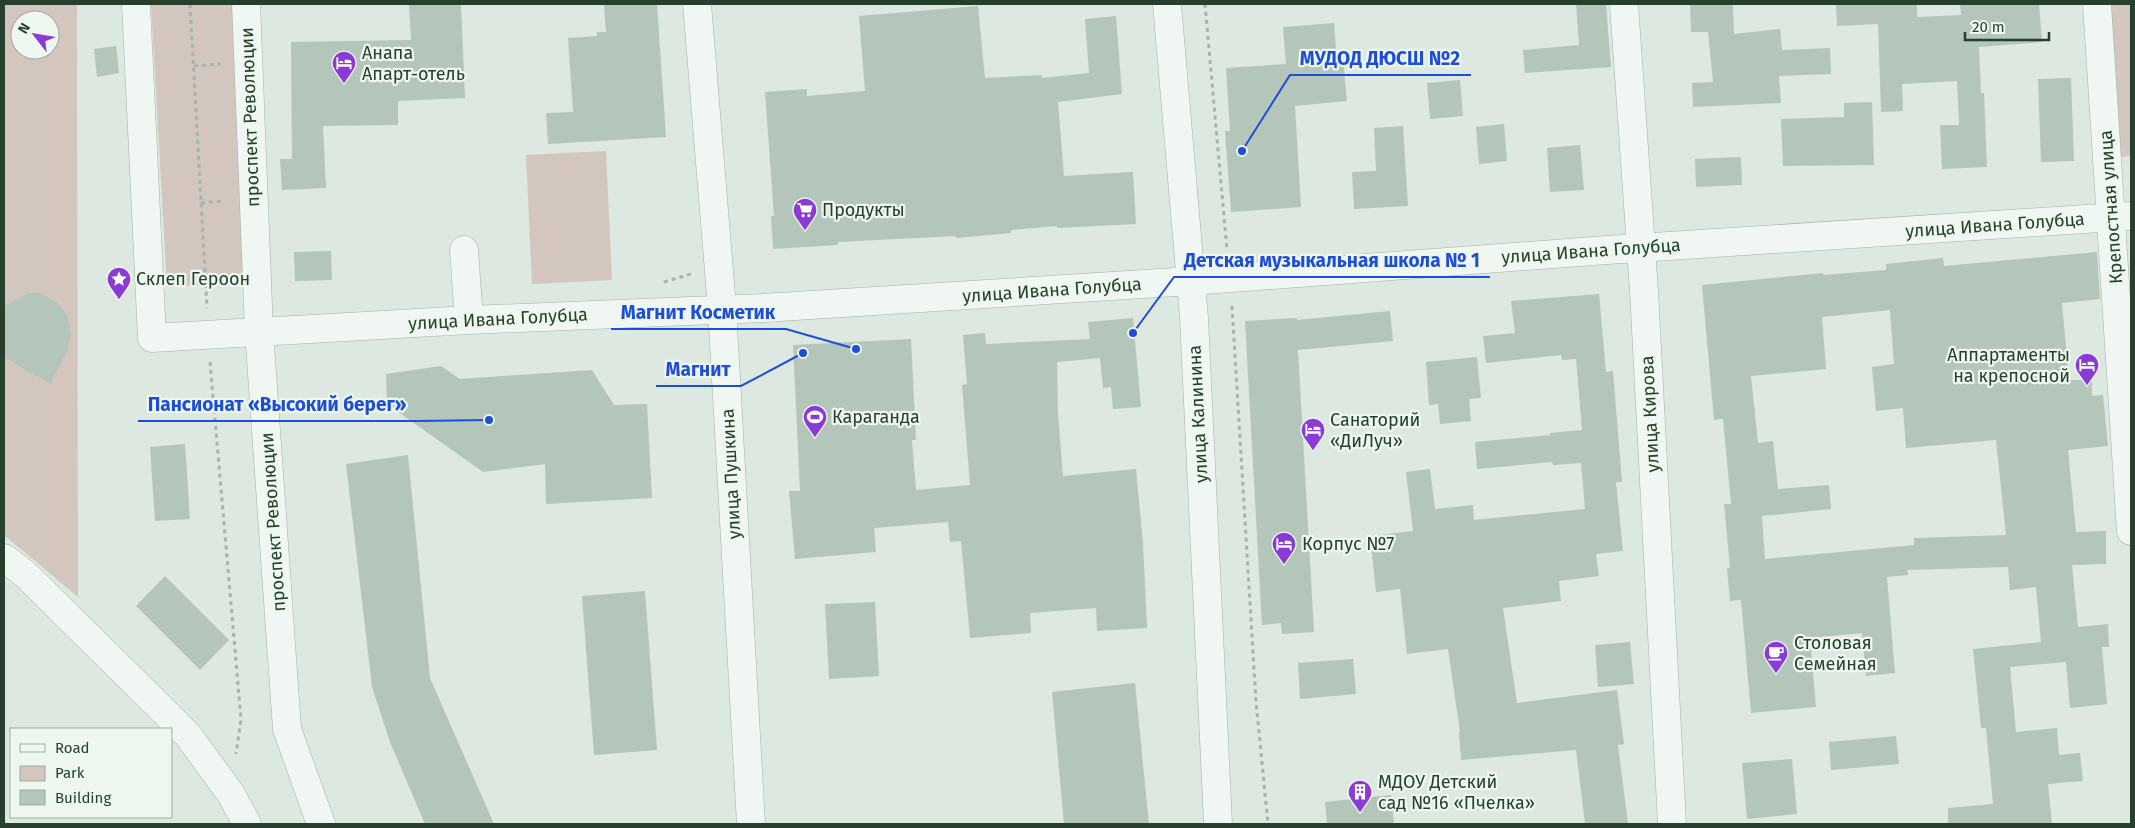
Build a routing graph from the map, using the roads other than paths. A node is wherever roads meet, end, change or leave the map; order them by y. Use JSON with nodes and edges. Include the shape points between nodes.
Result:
{"nodes":[{"id":1,"x":136,"y":4,"type":"edge"},
{"id":2,"x":246,"y":4,"type":"edge"},
{"id":3,"x":697,"y":4,"type":"edge"},
{"id":4,"x":1167,"y":4,"type":"edge"},
{"id":5,"x":1624,"y":4,"type":"edge"},
{"id":6,"x":2097,"y":4,"type":"edge"},
{"id":7,"x":2121,"y":217,"type":"edge"},
{"id":8,"x":1641,"y":247,"type":"junction"},
{"id":9,"x":464,"y":250,"type":"dead end"},
{"id":10,"x":1191,"y":281,"type":"junction"},
{"id":11,"x":722,"y":308,"type":"junction"},
{"id":12,"x":469,"y":320,"type":"junction"},
{"id":13,"x":259,"y":331,"type":"junction"},
{"id":14,"x":2131,"y":531,"type":"edge"},
{"id":15,"x":4,"y":558,"type":"edge"},
{"id":16,"x":247,"y":824,"type":"edge"},
{"id":17,"x":321,"y":824,"type":"edge"},
{"id":18,"x":751,"y":824,"type":"edge"},
{"id":19,"x":1218,"y":824,"type":"edge"},
{"id":20,"x":1672,"y":824,"type":"edge"}],
"edges":[{"from":1,"to":13,"type":"street","name":"улица Ивана Голубца","via":[[152,338]]},
{"from":2,"to":13,"type":"street","name":"проспект Революции"},
{"from":3,"to":11,"type":"street","name":"улица Пушкина"},
{"from":4,"to":10,"type":"street","name":"улица Калинина"},
{"from":5,"to":8,"type":"street","name":"улица Кирова"},
{"from":6,"to":7,"type":"street","name":"Крепостная улица"},
{"from":7,"to":8,"type":"street","name":"улица Ивана Голубца"},
{"from":7,"to":14,"type":"street","name":"Крепостная улица"},
{"from":8,"to":10,"type":"street","name":"улица Ивана Голубца"},
{"from":8,"to":20,"type":"street","name":"улица Кирова"},
{"from":9,"to":12,"type":"street"},
{"from":10,"to":11,"type":"street","name":"улица Ивана Голубца"},
{"from":10,"to":19,"type":"street","name":"улица Калинина"},
{"from":11,"to":12,"type":"street","name":"улица Ивана Голубца"},
{"from":11,"to":18,"type":"street","name":"улица Пушкина"},
{"from":12,"to":13,"type":"street","name":"улица Ивана Голубца"},
{"from":13,"to":17,"type":"street","name":"проспект Революции","via":[[288,729]]},
{"from":15,"to":16,"type":"street","via":[[25,574],[187,734],[232,794]]}]}
